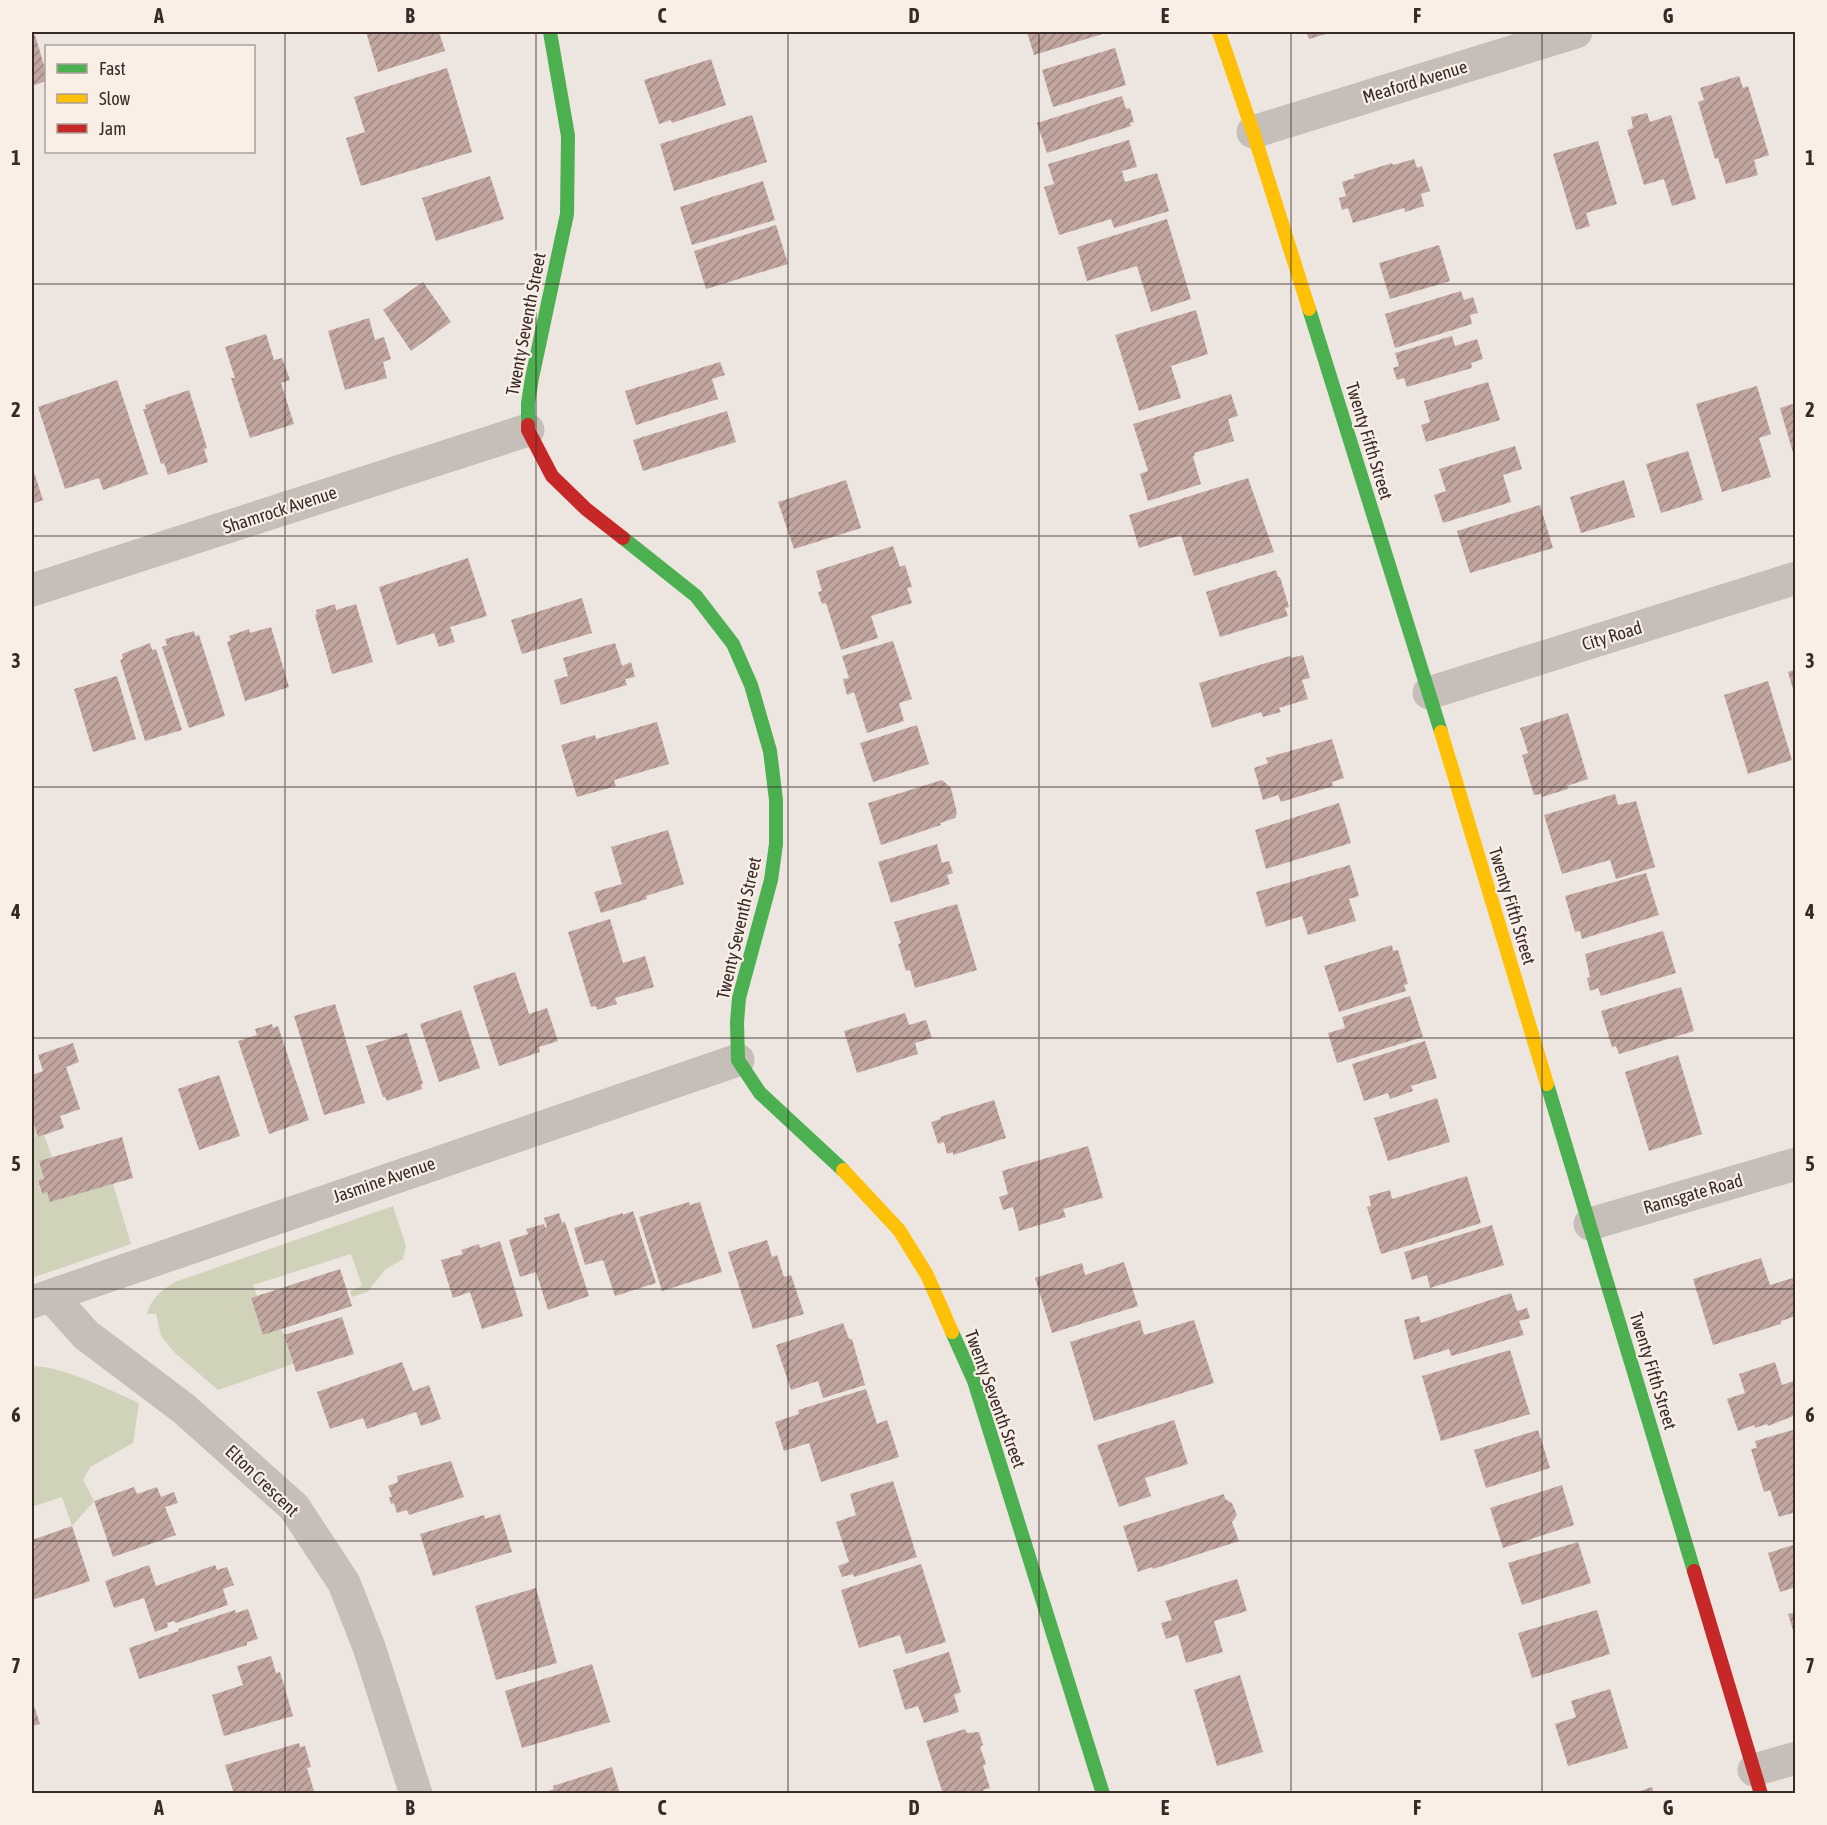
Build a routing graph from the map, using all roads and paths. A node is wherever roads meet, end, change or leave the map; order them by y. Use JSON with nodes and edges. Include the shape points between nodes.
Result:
{"nodes":[{"id":1,"x":550,"y":32,"type":"edge"},
{"id":2,"x":1219,"y":32,"type":"edge"},
{"id":3,"x":1576,"y":32,"type":"edge"},
{"id":4,"x":1253,"y":132,"type":"junction"},
{"id":5,"x":528,"y":430,"type":"junction"},
{"id":6,"x":1796,"y":578,"type":"edge"},
{"id":7,"x":32,"y":590,"type":"edge"},
{"id":8,"x":1429,"y":693,"type":"junction"},
{"id":9,"x":738,"y":1060,"type":"junction"},
{"id":10,"x":1796,"y":1164,"type":"edge"},
{"id":11,"x":1590,"y":1224,"type":"junction"},
{"id":12,"x":41,"y":1299,"type":"edge"},
{"id":13,"x":1796,"y":1758,"type":"edge"},
{"id":14,"x":1758,"y":1782,"type":"edge"},
{"id":15,"x":416,"y":1794,"type":"edge"},
{"id":16,"x":1103,"y":1794,"type":"edge"}],
"edges":[{"from":1,"to":5,"type":"street","name":"Twenty Seventh Street","via":[[568,136],[567,214],[532,378]]},
{"from":2,"to":4,"type":"street","name":"Twenty Fifth Street"},
{"from":3,"to":4,"type":"street","name":"Meaford Avenue"},
{"from":4,"to":8,"type":"street","name":"Twenty Fifth Street"},
{"from":5,"to":7,"type":"street","name":"Shamrock Avenue"},
{"from":5,"to":9,"type":"street","name":"Twenty Seventh Street","via":[[552,476],[586,509],[696,596],[733,644],[752,685],[770,751],[776,844],[764,912],[739,998]]},
{"from":6,"to":8,"type":"street","name":"City Road"},
{"from":8,"to":11,"type":"street","name":"Twenty Fifth Street"},
{"from":9,"to":12,"type":"street","name":"Jasmine Avenue"},
{"from":9,"to":16,"type":"street","name":"Twenty Seventh Street","via":[[760,1093],[855,1181],[898,1230],[927,1275],[974,1382]]},
{"from":10,"to":11,"type":"street","name":"Ramsgate Road"},
{"from":11,"to":14,"type":"street","name":"Twenty Fifth Street"},
{"from":12,"to":15,"type":"street","name":"Elton Crescent","via":[[183,1408],[294,1507],[344,1583]]},
{"from":13,"to":14,"type":"street"}]}
